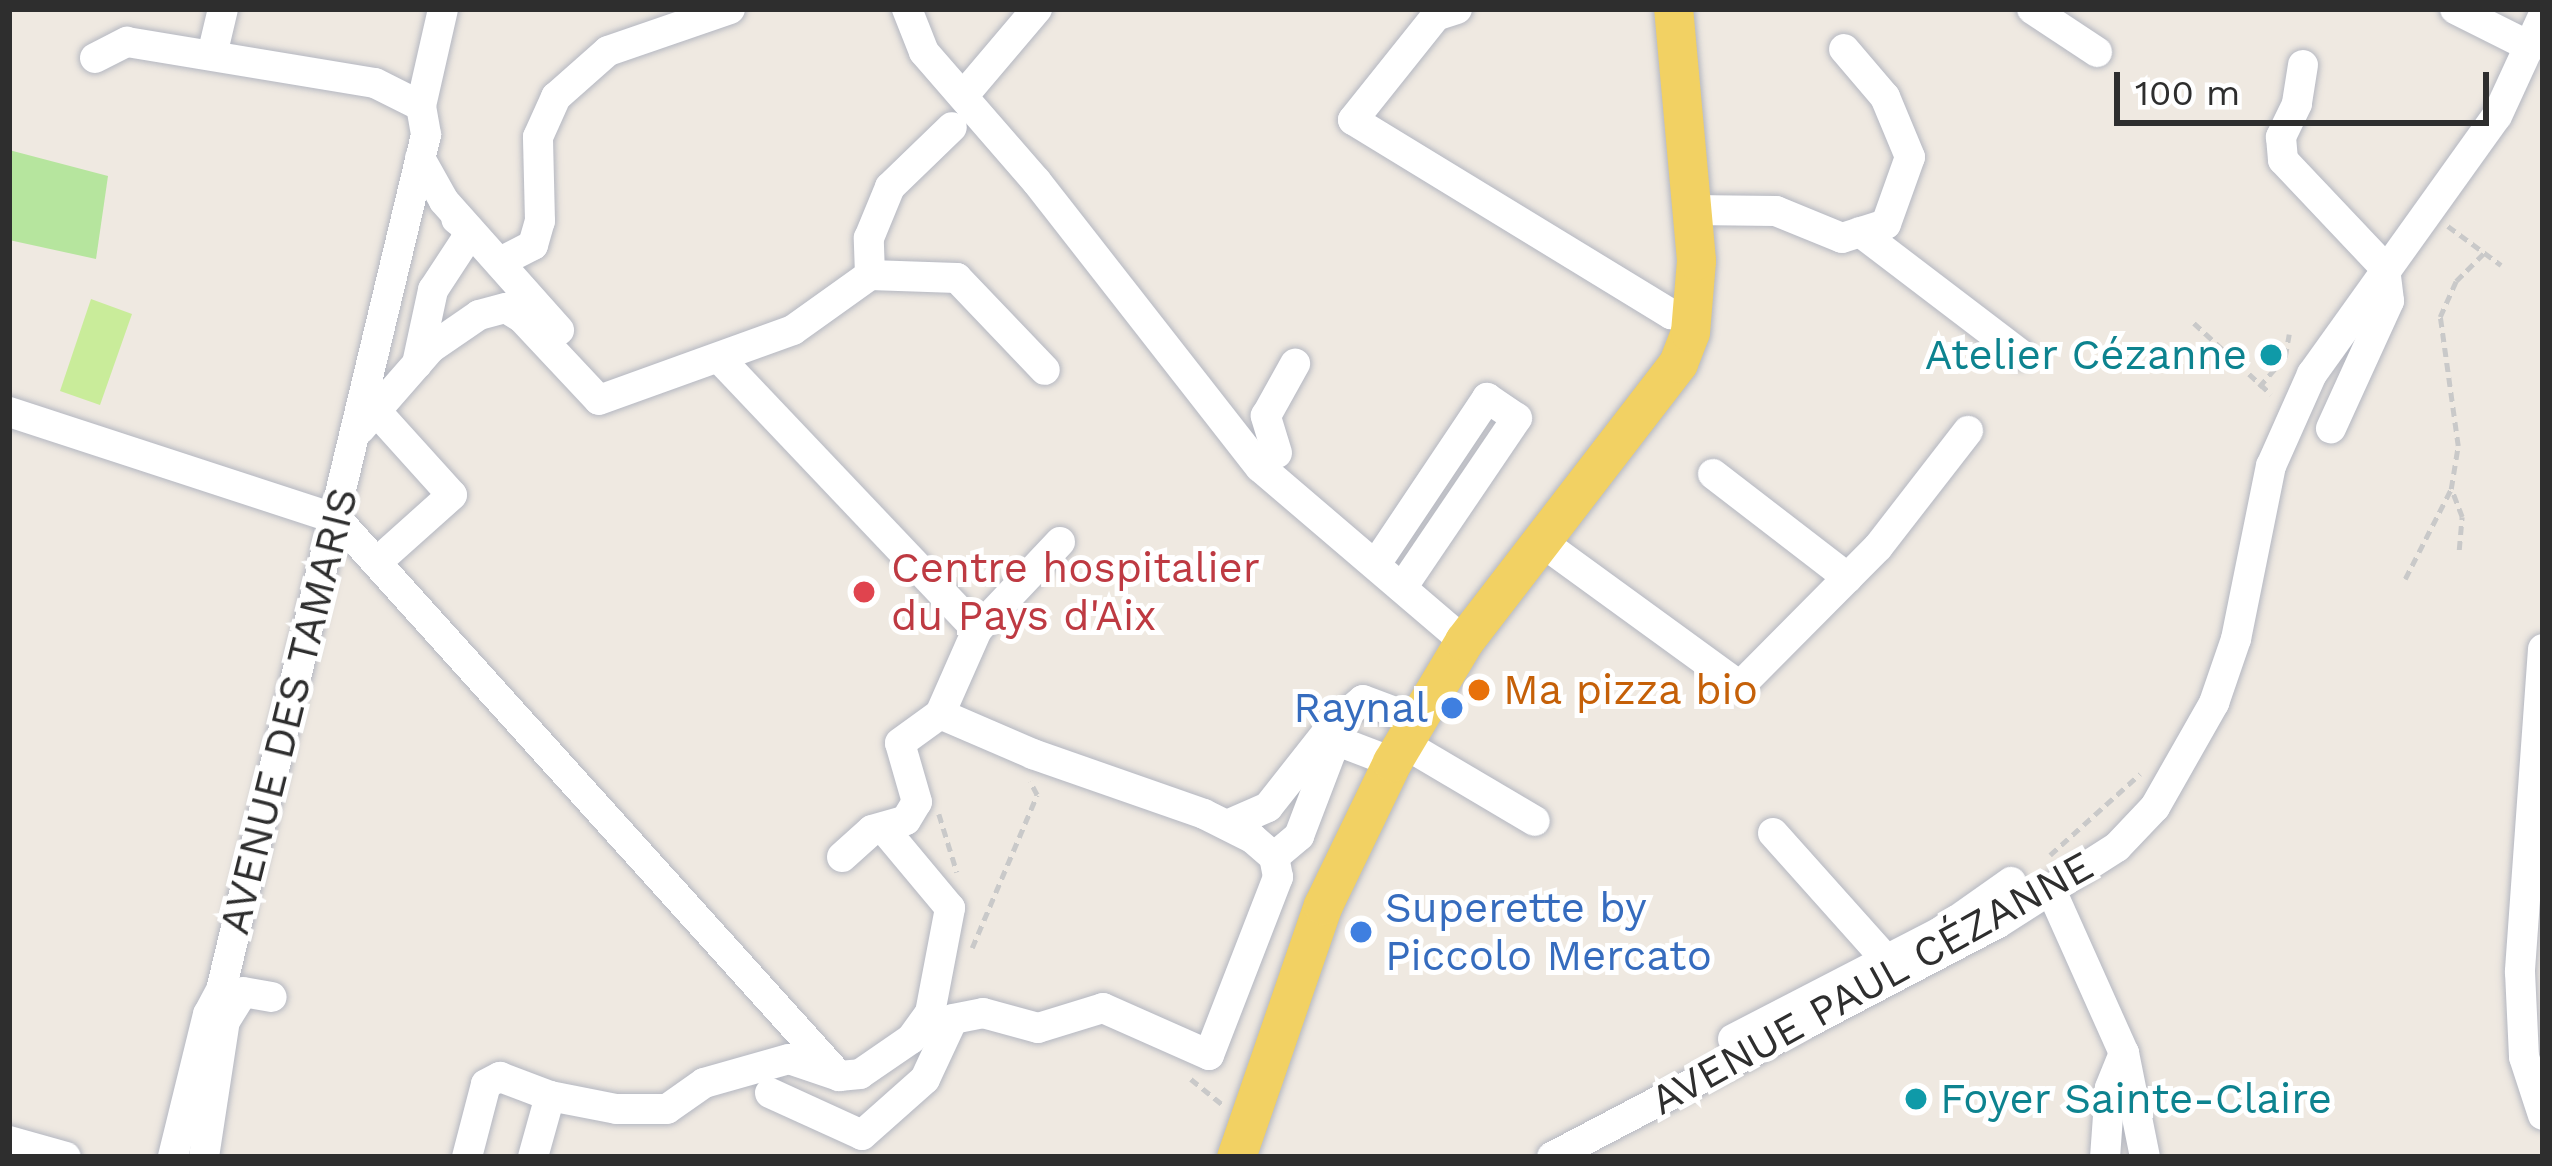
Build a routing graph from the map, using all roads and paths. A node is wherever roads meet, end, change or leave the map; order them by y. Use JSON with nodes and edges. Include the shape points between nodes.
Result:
{"nodes":[{"id":1,"x":224,"y":9,"type":"edge"},
{"id":2,"x":443,"y":9,"type":"edge"},
{"id":3,"x":730,"y":9,"type":"edge"},
{"id":4,"x":907,"y":9,"type":"edge"},
{"id":5,"x":1037,"y":9,"type":"edge"},
{"id":6,"x":1457,"y":9,"type":"edge"},
{"id":7,"x":2032,"y":9,"type":"edge"},
{"id":8,"x":2455,"y":9,"type":"edge"},
{"id":9,"x":1668,"y":10,"type":"edge"},
{"id":10,"x":2539,"y":34,"type":"edge"},
{"id":11,"x":1844,"y":49,"type":"dead end"},
{"id":12,"x":2097,"y":52,"type":"dead end"},
{"id":13,"x":212,"y":55,"type":"junction"},
{"id":14,"x":95,"y":58,"type":"dead end"},
{"id":15,"x":2303,"y":65,"type":"dead end"},
{"id":16,"x":964,"y":95,"type":"junction"},
{"id":17,"x":421,"y":106,"type":"junction"},
{"id":18,"x":952,"y":127,"type":"dead end"},
{"id":19,"x":420,"y":158,"type":"junction"},
{"id":20,"x":1691,"y":210,"type":"junction"},
{"id":21,"x":406,"y":224,"type":"junction"},
{"id":22,"x":465,"y":226,"type":"junction"},
{"id":23,"x":1859,"y":232,"type":"junction"},
{"id":24,"x":2468,"y":239,"type":"dead end"},
{"id":25,"x":2486,"y":251,"type":"junction"},
{"id":26,"x":2501,"y":265,"type":"dead end"},
{"id":27,"x":2385,"y":268,"type":"junction"},
{"id":28,"x":870,"y":275,"type":"junction"},
{"id":29,"x":507,"y":284,"type":"junction"},
{"id":30,"x":1692,"y":319,"type":"junction"},
{"id":31,"x":2194,"y":323,"type":"dead end"},
{"id":32,"x":2288,"y":334,"type":"dead end"},
{"id":33,"x":2020,"y":354,"type":"dead end"},
{"id":34,"x":720,"y":359,"type":"junction"},
{"id":35,"x":417,"y":364,"type":"junction"},
{"id":36,"x":1295,"y":364,"type":"dead end"},
{"id":37,"x":1045,"y":370,"type":"dead end"},
{"id":38,"x":2259,"y":387,"type":"junction"},
{"id":39,"x":373,"y":403,"type":"junction"},
{"id":40,"x":2298,"y":405,"type":"junction"},
{"id":41,"x":9,"y":412,"type":"edge"},
{"id":42,"x":2331,"y":428,"type":"dead end"},
{"id":43,"x":1968,"y":431,"type":"dead end"},
{"id":44,"x":1277,"y":453,"type":"dead end"},
{"id":45,"x":1713,"y":474,"type":"dead end"},
{"id":46,"x":2451,"y":489,"type":"junction"},
{"id":47,"x":337,"y":519,"type":"junction"},
{"id":48,"x":1539,"y":540,"type":"junction"},
{"id":49,"x":1060,"y":542,"type":"dead end"},
{"id":50,"x":2459,"y":550,"type":"dead end"},
{"id":51,"x":377,"y":562,"type":"junction"},
{"id":52,"x":1376,"y":564,"type":"junction"},
{"id":53,"x":1848,"y":578,"type":"junction"},
{"id":54,"x":2405,"y":579,"type":"dead end"},
{"id":55,"x":1402,"y":588,"type":"junction"},
{"id":56,"x":977,"y":630,"type":"junction"},
{"id":57,"x":1464,"y":641,"type":"junction"},
{"id":58,"x":2543,"y":649,"type":"edge"},
{"id":59,"x":940,"y":714,"type":"junction"},
{"id":60,"x":1404,"y":742,"type":"junction"},
{"id":61,"x":1033,"y":754,"type":"junction"},
{"id":62,"x":2143,"y":771,"type":"dead end"},
{"id":63,"x":1535,"y":821,"type":"dead end"},
{"id":64,"x":1227,"y":826,"type":"junction"},
{"id":65,"x":884,"y":829,"type":"junction"},
{"id":66,"x":1773,"y":833,"type":"dead end"},
{"id":67,"x":842,"y":857,"type":"dead end"},
{"id":68,"x":1274,"y":857,"type":"junction"},
{"id":69,"x":2011,"y":882,"type":"joint"},
{"id":70,"x":2051,"y":890,"type":"junction"},
{"id":71,"x":1884,"y":957,"type":"junction"},
{"id":72,"x":968,"y":959,"type":"dead end"},
{"id":73,"x":272,"y":997,"type":"dead end"},
{"id":74,"x":223,"y":1005,"type":"junction"},
{"id":75,"x":1195,"y":1048,"type":"junction"},
{"id":76,"x":2124,"y":1053,"type":"junction"},
{"id":77,"x":839,"y":1076,"type":"junction"},
{"id":78,"x":770,"y":1093,"type":"dead end"},
{"id":79,"x":550,"y":1096,"type":"junction"},
{"id":80,"x":2541,"y":1111,"type":"edge"},
{"id":81,"x":1597,"y":1133,"type":"junction"},
{"id":82,"x":1243,"y":1138,"type":"edge"},
{"id":83,"x":9,"y":1141,"type":"edge"},
{"id":84,"x":9,"y":1155,"type":"edge"},
{"id":85,"x":18,"y":1157,"type":"edge"},
{"id":86,"x":66,"y":1157,"type":"edge"},
{"id":87,"x":173,"y":1157,"type":"edge"},
{"id":88,"x":204,"y":1157,"type":"edge"},
{"id":89,"x":467,"y":1157,"type":"edge"},
{"id":90,"x":533,"y":1157,"type":"edge"},
{"id":91,"x":1552,"y":1157,"type":"edge"},
{"id":92,"x":2105,"y":1157,"type":"edge"},
{"id":93,"x":2145,"y":1157,"type":"edge"}],
"edges":[{"from":1,"to":13,"type":"street"},
{"from":2,"to":17,"type":"street","name":"AVENUE DES TAMARIS"},
{"from":3,"to":29,"type":"street","via":[[608,51],[556,98],[538,137],[540,221]]},
{"from":4,"to":16,"type":"street","via":[[924,52]]},
{"from":5,"to":16,"type":"street"},
{"from":6,"to":30,"type":"street","via":[[1436,16],[1353,120],[1671,314]]},
{"from":7,"to":12,"type":"street"},
{"from":8,"to":10,"type":"street"},
{"from":9,"to":20,"type":"main road"},
{"from":10,"to":27,"type":"street","name":"AVENUE PAUL CÉZANNE","via":[[2497,116]]},
{"from":11,"to":23,"type":"street","via":[[1885,97],[1910,157],[1886,224]]},
{"from":13,"to":14,"type":"street","via":[[127,42]]},
{"from":13,"to":17,"type":"street","via":[[375,83]]},
{"from":15,"to":27,"type":"street","via":[[2282,160]]},
{"from":16,"to":52,"type":"street","via":[[1260,466]]},
{"from":17,"to":19,"type":"street","name":"AVENUE DES TAMARIS"},
{"from":18,"to":28,"type":"street","via":[[890,187],[869,238]]},
{"from":19,"to":21,"type":"street","name":"AVENUE DES TAMARIS"},
{"from":19,"to":22,"type":"street"},
{"from":20,"to":23,"type":"street","via":[[1776,211],[1842,238]]},
{"from":20,"to":30,"type":"main road"},
{"from":21,"to":22,"type":"street","via":[[440,213]]},
{"from":21,"to":39,"type":"street","name":"AVENUE DES TAMARIS"},
{"from":22,"to":29,"type":"street"},
{"from":22,"to":35,"type":"street","name":"AVENUE DES TAMARIS","via":[[463,250],[433,290]]},
{"from":23,"to":33,"type":"street"},
{"from":24,"to":25,"type":"path"},
{"from":25,"to":26,"type":"path"},
{"from":25,"to":46,"type":"path","via":[[2456,281],[2440,316],[2458,446]]},
{"from":27,"to":40,"type":"street","name":"AVENUE PAUL CÉZANNE","via":[[2324,352]]},
{"from":27,"to":42,"type":"street","via":[[2389,301]]},
{"from":28,"to":34,"type":"street","via":[[793,330]]},
{"from":28,"to":37,"type":"street","via":[[957,278]]},
{"from":29,"to":34,"type":"street","via":[[608,397]]},
{"from":29,"to":35,"type":"street"},
{"from":30,"to":48,"type":"main road","via":[[1678,363],[1654,399]]},
{"from":31,"to":38,"type":"path"},
{"from":32,"to":38,"type":"path","via":[[2279,367]]},
{"from":34,"to":56,"type":"street"},
{"from":35,"to":39,"type":"street","name":"AVENUE DES TAMARIS"},
{"from":36,"to":44,"type":"street","via":[[1266,416]]},
{"from":38,"to":40,"type":"path"},
{"from":39,"to":47,"type":"street","name":"AVENUE DES TAMARIS"},
{"from":39,"to":51,"type":"street","via":[[452,494]]},
{"from":40,"to":70,"type":"street","name":"AVENUE PAUL CÉZANNE","via":[[2270,466],[2236,639],[2192,749],[2156,807],[2117,847]]},
{"from":41,"to":47,"type":"street"},
{"from":43,"to":53,"type":"street"},
{"from":45,"to":53,"type":"street"},
{"from":46,"to":50,"type":"path","via":[[2462,517]]},
{"from":46,"to":54,"type":"path"},
{"from":47,"to":51,"type":"street"},
{"from":47,"to":74,"type":"street","name":"AVENUE DES TAMARIS"},
{"from":48,"to":53,"type":"street","via":[[1739,686]]},
{"from":48,"to":57,"type":"main road"},
{"from":49,"to":56,"type":"street"},
{"from":51,"to":77,"type":"street"},
{"from":52,"to":55,"type":"street"},
{"from":52,"to":55,"type":"street","via":[[1487,398],[1517,418]]},
{"from":55,"to":57,"type":"street"},
{"from":56,"to":59,"type":"street"},
{"from":57,"to":60,"type":"main road"},
{"from":58,"to":80,"type":"street","via":[[2520,972],[2524,1057]]},
{"from":59,"to":61,"type":"street"},
{"from":59,"to":65,"type":"street","via":[[900,743],[917,802],[906,820]]},
{"from":60,"to":63,"type":"street"},
{"from":60,"to":64,"type":"street","via":[[1363,700],[1268,807]]},
{"from":60,"to":68,"type":"street","via":[[1340,742],[1299,836]]},
{"from":60,"to":82,"type":"main road","via":[[1323,905]]},
{"from":61,"to":64,"type":"street"},
{"from":61,"to":72,"type":"path","via":[[1026,774],[1037,795]]},
{"from":62,"to":69,"type":"path"},
{"from":64,"to":68,"type":"street"},
{"from":65,"to":67,"type":"street"},
{"from":65,"to":77,"type":"street","via":[[950,908],[937,982],[930,1013],[911,1039],[860,1074]]},
{"from":66,"to":71,"type":"street"},
{"from":68,"to":75,"type":"street","via":[[1278,877],[1209,1055]]},
{"from":69,"to":71,"type":"street","via":[[1940,932]]},
{"from":70,"to":76,"type":"street"},
{"from":70,"to":81,"type":"street","name":"AVENUE PAUL CÉZANNE"},
{"from":71,"to":81,"type":"street","via":[[1624,1102]]},
{"from":73,"to":74,"type":"street","via":[[243,992]]},
{"from":74,"to":87,"type":"street","name":"AVENUE DES TAMARIS","via":[[208,1014]]},
{"from":74,"to":88,"type":"street","name":"AVENUE DES TAMARIS"},
{"from":75,"to":78,"type":"street","via":[[1103,1008],[1038,1028],[983,1013],[953,1019],[925,1079],[862,1135]]},
{"from":75,"to":82,"type":"path","via":[[1192,1082]]},
{"from":76,"to":92,"type":"street","via":[[2110,1088]]},
{"from":76,"to":93,"type":"street"},
{"from":77,"to":79,"type":"street","via":[[789,1059],[704,1083],[667,1109],[645,1112]]},
{"from":79,"to":89,"type":"street","via":[[500,1077],[486,1084]]},
{"from":79,"to":90,"type":"street"},
{"from":81,"to":91,"type":"street","name":"AVENUE PAUL CÉZANNE"},
{"from":83,"to":86,"type":"street"},
{"from":84,"to":85,"type":"street"}]}
